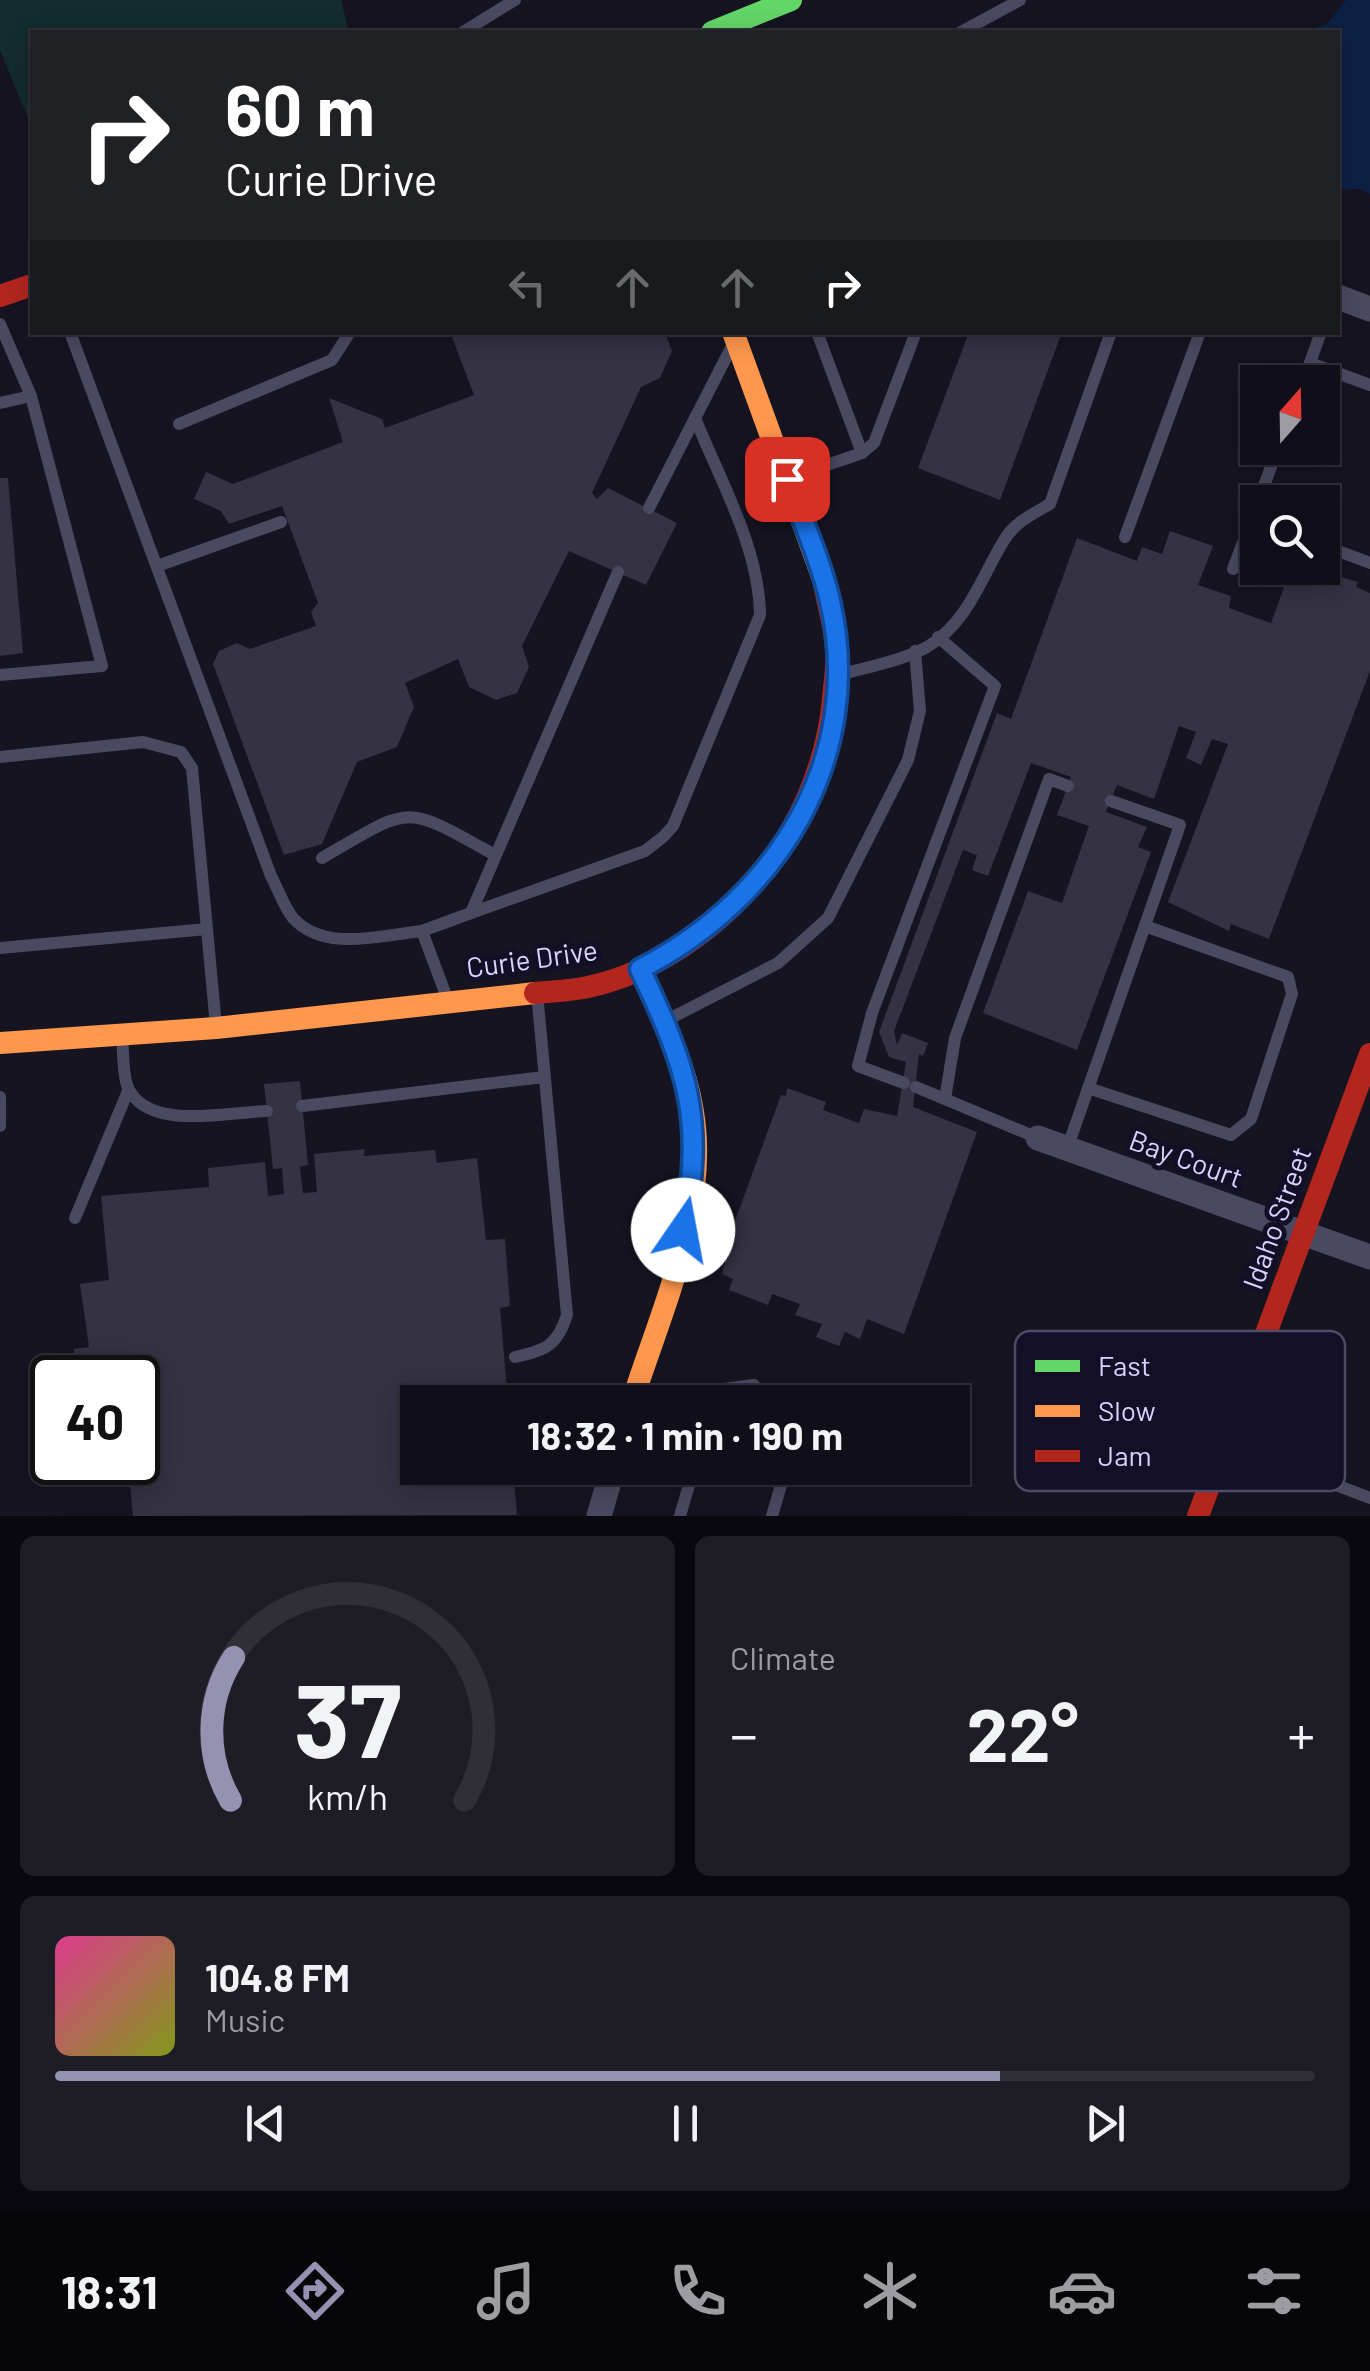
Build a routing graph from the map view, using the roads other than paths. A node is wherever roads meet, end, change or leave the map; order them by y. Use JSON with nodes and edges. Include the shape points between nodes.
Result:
{"nodes":[{"id":1,"x":515,"y":0,"type":"edge"},
{"id":2,"x":790,"y":0,"type":"edge"},
{"id":3,"x":1020,"y":0,"type":"edge"},
{"id":4,"x":992,"y":16,"type":"junction"},
{"id":5,"x":466,"y":30,"type":"edge"},
{"id":6,"x":717,"y":30,"type":"edge"},
{"id":7,"x":964,"y":30,"type":"edge"},
{"id":8,"x":988,"y":30,"type":"edge"},
{"id":9,"x":30,"y":286,"type":"edge"},
{"id":10,"x":0,"y":296,"type":"edge"},
{"id":11,"x":1340,"y":299,"type":"edge"},
{"id":12,"x":1370,"y":309,"type":"edge"},
{"id":13,"x":0,"y":324,"type":"edge"},
{"id":14,"x":71,"y":335,"type":"edge"},
{"id":15,"x":348,"y":335,"type":"edge"},
{"id":16,"x":734,"y":335,"type":"edge"},
{"id":17,"x":818,"y":335,"type":"edge"},
{"id":18,"x":915,"y":335,"type":"edge"},
{"id":19,"x":1109,"y":335,"type":"edge"},
{"id":20,"x":1199,"y":335,"type":"edge"},
{"id":21,"x":1320,"y":335,"type":"edge"},
{"id":22,"x":1310,"y":363,"type":"joint"},
{"id":23,"x":1370,"y":385,"type":"edge"},
{"id":24,"x":31,"y":396,"type":"junction"},
{"id":25,"x":0,"y":403,"type":"edge"},
{"id":26,"x":694,"y":418,"type":"junction"},
{"id":27,"x":179,"y":424,"type":"dead end"},
{"id":28,"x":862,"y":452,"type":"junction"},
{"id":29,"x":787,"y":479,"type":"junction"},
{"id":30,"x":649,"y":508,"type":"dead end"},
{"id":31,"x":281,"y":522,"type":"dead end"},
{"id":32,"x":1126,"y":536,"type":"dead end"},
{"id":33,"x":1340,"y":551,"type":"edge"},
{"id":34,"x":1240,"y":554,"type":"edge"},
{"id":35,"x":1369,"y":561,"type":"edge"},
{"id":36,"x":160,"y":565,"type":"junction"},
{"id":37,"x":1233,"y":570,"type":"dead end"},
{"id":38,"x":618,"y":572,"type":"dead end"},
{"id":39,"x":938,"y":637,"type":"junction"},
{"id":40,"x":915,"y":651,"type":"junction"},
{"id":41,"x":0,"y":675,"type":"edge"},
{"id":42,"x":836,"y":676,"type":"junction"},
{"id":43,"x":0,"y":757,"type":"edge"},
{"id":44,"x":1068,"y":786,"type":"dead end"},
{"id":45,"x":1110,"y":801,"type":"dead end"},
{"id":46,"x":493,"y":854,"type":"junction"},
{"id":47,"x":322,"y":858,"type":"dead end"},
{"id":48,"x":471,"y":913,"type":"junction"},
{"id":49,"x":1144,"y":926,"type":"junction"},
{"id":50,"x":207,"y":929,"type":"junction"},
{"id":51,"x":422,"y":931,"type":"junction"},
{"id":52,"x":0,"y":948,"type":"edge"},
{"id":53,"x":640,"y":969,"type":"junction"},
{"id":54,"x":537,"y":991,"type":"junction"},
{"id":55,"x":448,"y":1000,"type":"junction"},
{"id":56,"x":665,"y":1022,"type":"junction"},
{"id":57,"x":216,"y":1028,"type":"junction"},
{"id":58,"x":122,"y":1031,"type":"junction"},
{"id":59,"x":0,"y":1043,"type":"edge"},
{"id":60,"x":1370,"y":1054,"type":"edge"},
{"id":61,"x":544,"y":1076,"type":"junction"},
{"id":62,"x":1088,"y":1088,"type":"junction"},
{"id":63,"x":128,"y":1091,"type":"junction"},
{"id":64,"x":0,"y":1097,"type":"edge"},
{"id":65,"x":945,"y":1099,"type":"junction"},
{"id":66,"x":302,"y":1106,"type":"dead end"},
{"id":67,"x":267,"y":1111,"type":"dead end"},
{"id":68,"x":0,"y":1123,"type":"edge"},
{"id":69,"x":1038,"y":1138,"type":"joint"},
{"id":70,"x":1067,"y":1149,"type":"junction"},
{"id":71,"x":74,"y":1218,"type":"dead end"},
{"id":72,"x":1304,"y":1233,"type":"junction"},
{"id":73,"x":1370,"y":1257,"type":"edge"},
{"id":74,"x":1267,"y":1331,"type":"edge"},
{"id":75,"x":516,"y":1357,"type":"dead end"},
{"id":76,"x":637,"y":1385,"type":"edge"},
{"id":77,"x":608,"y":1485,"type":"edge"},
{"id":78,"x":689,"y":1485,"type":"edge"},
{"id":79,"x":781,"y":1485,"type":"edge"},
{"id":80,"x":1345,"y":1489,"type":"edge"},
{"id":81,"x":1207,"y":1491,"type":"edge"},
{"id":82,"x":1370,"y":1498,"type":"edge"},
{"id":83,"x":599,"y":1516,"type":"edge"},
{"id":84,"x":680,"y":1516,"type":"edge"},
{"id":85,"x":772,"y":1516,"type":"edge"},
{"id":86,"x":1198,"y":1516,"type":"edge"}],
"edges":[{"from":1,"to":5,"type":"lane"},
{"from":2,"to":6,"type":"street"},
{"from":3,"to":4,"type":"lane"},
{"from":4,"to":7,"type":"lane"},
{"from":4,"to":8,"type":"lane"},
{"from":9,"to":10,"type":"street"},
{"from":11,"to":12,"type":"street"},
{"from":13,"to":24,"type":"lane"},
{"from":14,"to":36,"type":"lane"},
{"from":15,"to":27,"type":"lane","via":[[332,360]]},
{"from":16,"to":26,"type":"lane"},
{"from":16,"to":29,"type":"street","name":"Curie Drive"},
{"from":17,"to":28,"type":"lane"},
{"from":18,"to":28,"type":"lane","via":[[886,420]]},
{"from":19,"to":39,"type":"lane","via":[[1050,504],[1019,522],[1003,541],[987,579]]},
{"from":20,"to":32,"type":"lane"},
{"from":21,"to":22,"type":"lane"},
{"from":22,"to":23,"type":"lane"},
{"from":24,"to":25,"type":"lane"},
{"from":24,"to":41,"type":"lane","via":[[102,666]]},
{"from":26,"to":30,"type":"lane"},
{"from":26,"to":48,"type":"lane","via":[[744,538],[760,588],[760,615],[674,826],[644,851]]},
{"from":28,"to":29,"type":"lane"},
{"from":29,"to":42,"type":"street","name":"Curie Drive","via":[[830,601]]},
{"from":31,"to":36,"type":"lane"},
{"from":33,"to":35,"type":"lane"},
{"from":34,"to":37,"type":"lane"},
{"from":36,"to":51,"type":"lane","via":[[271,876],[292,917],[339,940]]},
{"from":38,"to":46,"type":"lane"},
{"from":39,"to":40,"type":"lane"},
{"from":39,"to":65,"type":"lane","via":[[995,686],[858,1066]]},
{"from":40,"to":42,"type":"lane"},
{"from":40,"to":56,"type":"lane","via":[[920,710],[908,760],[828,918],[778,963]]},
{"from":42,"to":53,"type":"street","name":"Curie Drive","via":[[828,742],[792,833],[738,903]]},
{"from":43,"to":50,"type":"lane","via":[[143,742],[181,752],[192,768]]},
{"from":44,"to":65,"type":"lane","via":[[1049,780],[954,1038]]},
{"from":45,"to":49,"type":"lane","via":[[1180,825]]},
{"from":46,"to":47,"type":"lane","via":[[418,814],[388,820]]},
{"from":46,"to":48,"type":"lane"},
{"from":48,"to":51,"type":"lane"},
{"from":49,"to":62,"type":"lane"},
{"from":49,"to":62,"type":"lane","via":[[1288,977],[1292,994],[1251,1119],[1231,1135]]},
{"from":50,"to":52,"type":"lane"},
{"from":50,"to":57,"type":"lane"},
{"from":51,"to":55,"type":"lane"},
{"from":53,"to":54,"type":"street","name":"Curie Drive","via":[[589,986]]},
{"from":53,"to":56,"type":"street"},
{"from":54,"to":55,"type":"street","name":"Curie Drive"},
{"from":54,"to":61,"type":"lane"},
{"from":55,"to":57,"type":"street","name":"Curie Drive"},
{"from":56,"to":76,"type":"street","via":[[689,1092],[694,1178]]},
{"from":57,"to":58,"type":"street","name":"Curie Drive"},
{"from":58,"to":59,"type":"street","name":"Curie Drive"},
{"from":58,"to":63,"type":"lane"},
{"from":60,"to":72,"type":"street","name":"Idaho Street"},
{"from":61,"to":66,"type":"lane"},
{"from":61,"to":75,"type":"lane","via":[[566,1315],[549,1350]]},
{"from":62,"to":70,"type":"lane"},
{"from":63,"to":67,"type":"lane","via":[[147,1111]]},
{"from":63,"to":71,"type":"lane"},
{"from":64,"to":68,"type":"lane"},
{"from":65,"to":69,"type":"lane"},
{"from":69,"to":70,"type":"street","name":"Bay Court"},
{"from":70,"to":72,"type":"street","name":"Bay Court"},
{"from":72,"to":73,"type":"street","name":"Bay Court"},
{"from":72,"to":74,"type":"street","name":"Idaho Street"},
{"from":77,"to":83,"type":"street"},
{"from":78,"to":84,"type":"lane"},
{"from":79,"to":85,"type":"lane"},
{"from":80,"to":82,"type":"lane"},
{"from":81,"to":86,"type":"street","name":"Idaho Street"}]}
